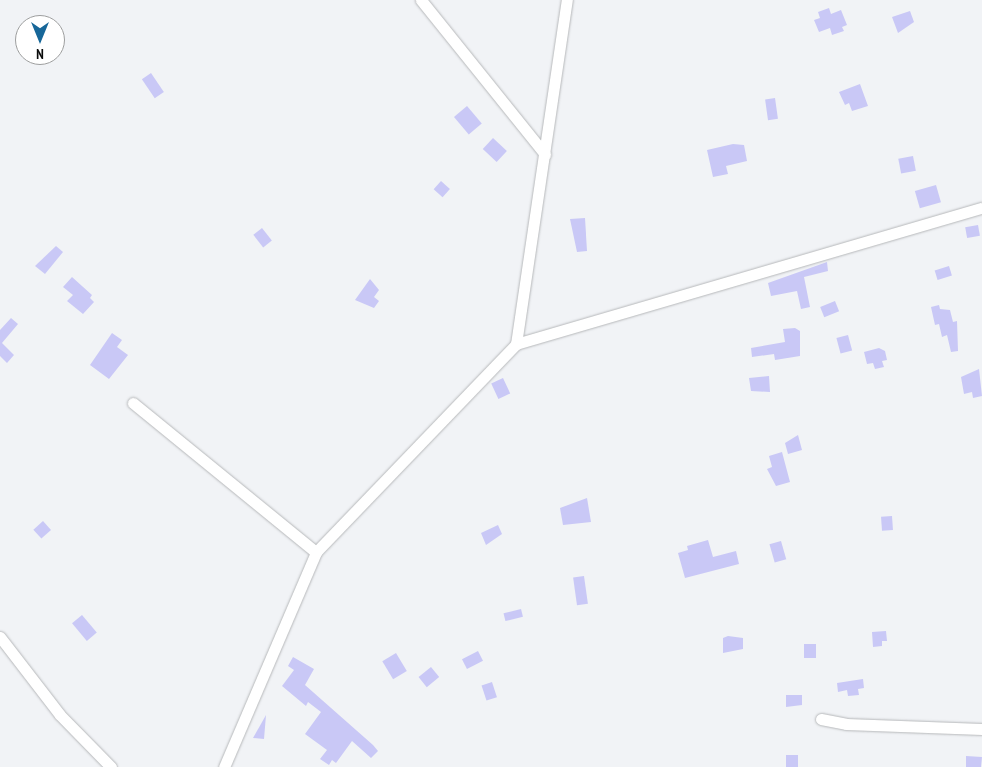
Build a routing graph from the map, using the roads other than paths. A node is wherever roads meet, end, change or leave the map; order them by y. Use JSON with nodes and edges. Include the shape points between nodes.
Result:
{"nodes":[{"id":1,"x":421,"y":0,"type":"edge"},
{"id":2,"x":567,"y":0,"type":"edge"},
{"id":3,"x":545,"y":154,"type":"junction"},
{"id":4,"x":982,"y":208,"type":"edge"},
{"id":5,"x":516,"y":344,"type":"junction"},
{"id":6,"x":133,"y":403,"type":"dead end"},
{"id":7,"x":316,"y":552,"type":"junction"},
{"id":8,"x":0,"y":637,"type":"edge"},
{"id":9,"x":821,"y":719,"type":"dead end"},
{"id":10,"x":982,"y":729,"type":"edge"},
{"id":11,"x":111,"y":767,"type":"edge"},
{"id":12,"x":224,"y":767,"type":"edge"}],
"edges":[{"from":1,"to":3,"type":"street"},
{"from":2,"to":3,"type":"street"},
{"from":3,"to":5,"type":"street"},
{"from":4,"to":5,"type":"street"},
{"from":5,"to":7,"type":"street"},
{"from":6,"to":7,"type":"street"},
{"from":7,"to":12,"type":"street"},
{"from":8,"to":11,"type":"street","via":[[60,714]]},
{"from":9,"to":10,"type":"street","via":[[846,724]]}]}
